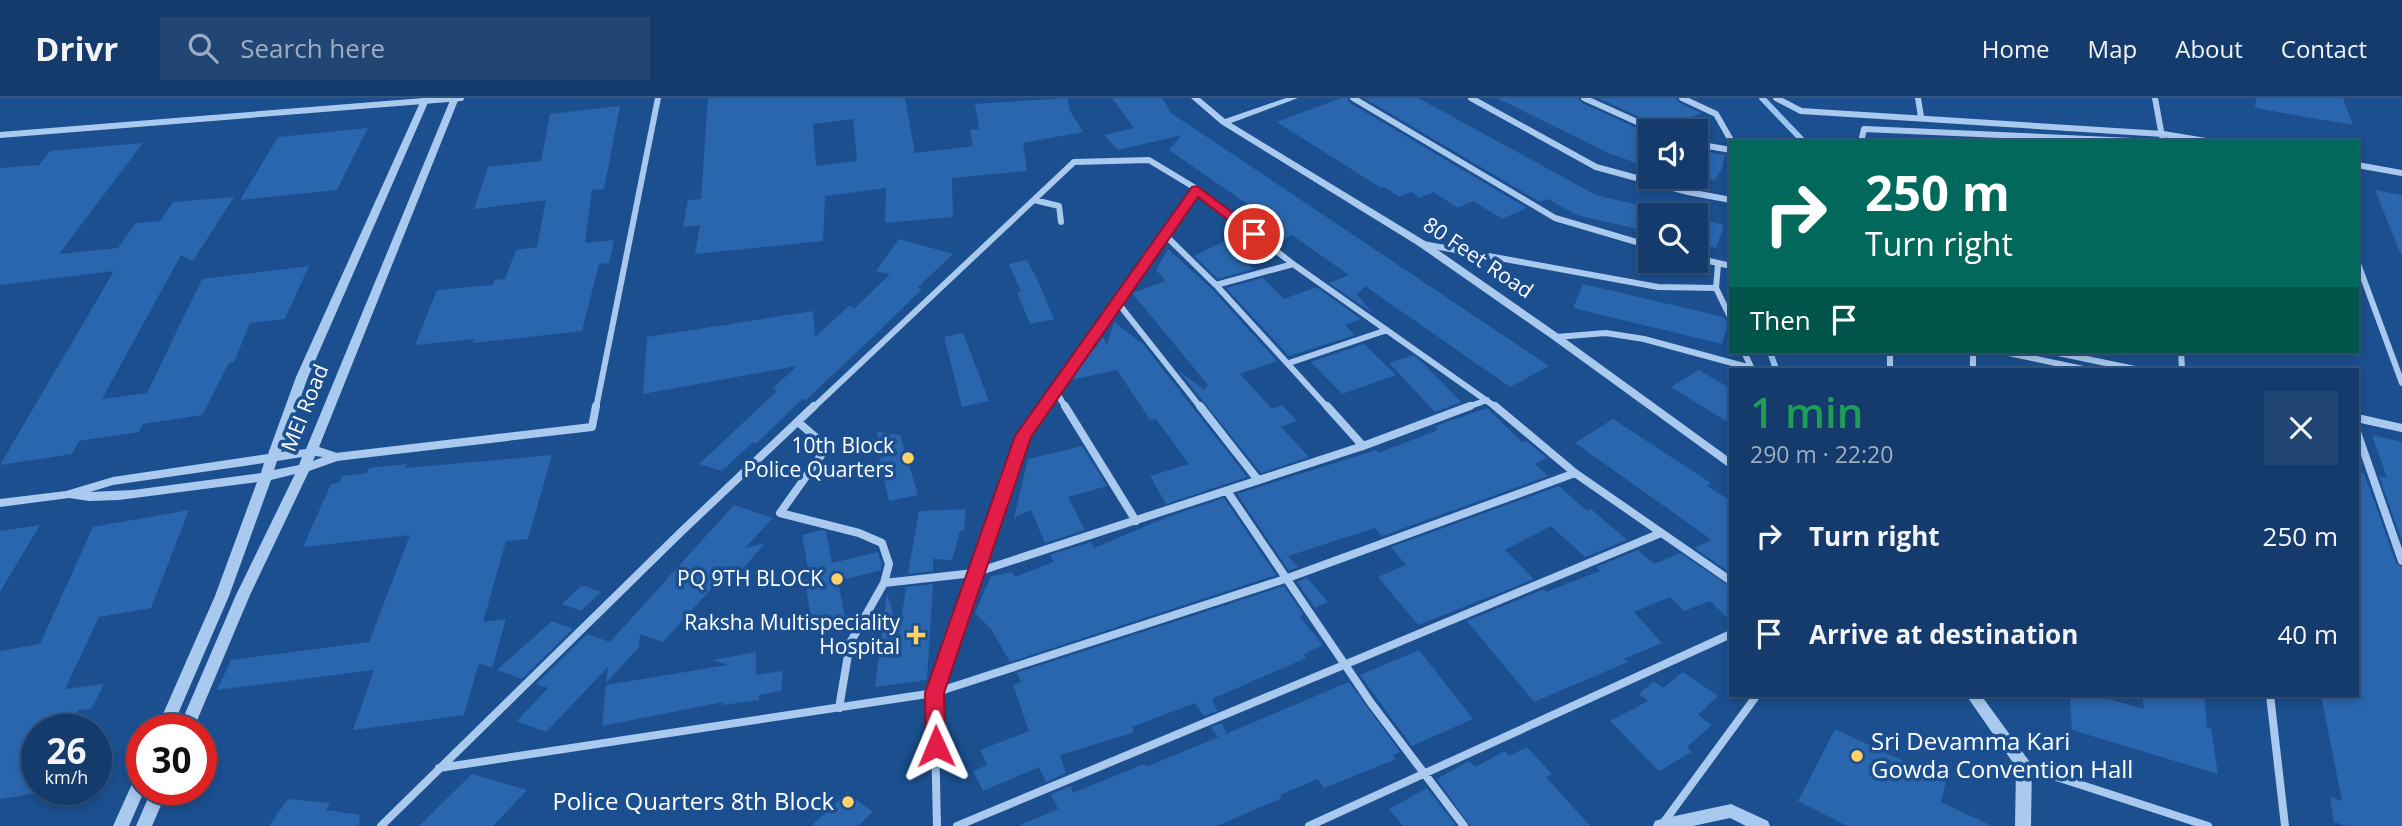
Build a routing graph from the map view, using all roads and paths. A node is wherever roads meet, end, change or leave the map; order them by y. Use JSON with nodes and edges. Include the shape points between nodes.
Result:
{"nodes":[{"id":1,"x":455,"y":98,"type":"edge"},
{"id":2,"x":461,"y":98,"type":"edge"},
{"id":3,"x":658,"y":98,"type":"edge"},
{"id":4,"x":1197,"y":98,"type":"edge"},
{"id":5,"x":1294,"y":98,"type":"edge"},
{"id":6,"x":1353,"y":98,"type":"edge"},
{"id":7,"x":1471,"y":98,"type":"edge"},
{"id":8,"x":1584,"y":98,"type":"edge"},
{"id":9,"x":1682,"y":98,"type":"edge"},
{"id":10,"x":1776,"y":98,"type":"edge"},
{"id":11,"x":1918,"y":98,"type":"edge"},
{"id":12,"x":2155,"y":98,"type":"edge"},
{"id":13,"x":425,"y":100,"type":"edge"},
{"id":14,"x":1921,"y":117,"type":"junction"},
{"id":15,"x":1224,"y":121,"type":"junction"},
{"id":16,"x":1638,"y":122,"type":"edge"},
{"id":17,"x":2163,"y":134,"type":"junction"},
{"id":18,"x":0,"y":135,"type":"edge"},
{"id":19,"x":1985,"y":139,"type":"edge"},
{"id":20,"x":1731,"y":140,"type":"edge"},
{"id":21,"x":1861,"y":140,"type":"edge"},
{"id":22,"x":2042,"y":140,"type":"edge"},
{"id":23,"x":2163,"y":140,"type":"edge"},
{"id":24,"x":2200,"y":140,"type":"edge"},
{"id":25,"x":1708,"y":146,"type":"edge"},
{"id":26,"x":1729,"y":150,"type":"edge"},
{"id":27,"x":2359,"y":165,"type":"edge"},
{"id":28,"x":2402,"y":173,"type":"edge"},
{"id":29,"x":1197,"y":190,"type":"junction"},
{"id":30,"x":1034,"y":200,"type":"junction"},
{"id":31,"x":1729,"y":200,"type":"edge"},
{"id":32,"x":1061,"y":222,"type":"dead end"},
{"id":33,"x":1164,"y":235,"type":"junction"},
{"id":34,"x":1638,"y":242,"type":"edge"},
{"id":35,"x":1421,"y":243,"type":"junction"},
{"id":36,"x":1708,"y":261,"type":"edge"},
{"id":37,"x":1293,"y":264,"type":"junction"},
{"id":38,"x":1718,"y":264,"type":"junction"},
{"id":39,"x":1729,"y":266,"type":"edge"},
{"id":40,"x":2359,"y":266,"type":"edge"},
{"id":41,"x":1216,"y":285,"type":"junction"},
{"id":42,"x":1716,"y":288,"type":"junction"},
{"id":43,"x":1118,"y":303,"type":"junction"},
{"id":44,"x":1729,"y":315,"type":"edge"},
{"id":45,"x":1387,"y":330,"type":"junction"},
{"id":46,"x":1556,"y":337,"type":"junction"},
{"id":47,"x":2013,"y":354,"type":"edge"},
{"id":48,"x":2063,"y":354,"type":"edge"},
{"id":49,"x":1289,"y":363,"type":"junction"},
{"id":50,"x":1749,"y":368,"type":"edge"},
{"id":51,"x":2078,"y":368,"type":"edge"},
{"id":52,"x":2130,"y":368,"type":"edge"},
{"id":53,"x":2402,"y":383,"type":"edge"},
{"id":54,"x":1055,"y":390,"type":"junction"},
{"id":55,"x":1487,"y":400,"type":"junction"},
{"id":56,"x":2359,"y":418,"type":"edge"},
{"id":57,"x":797,"y":422,"type":"junction"},
{"id":58,"x":2402,"y":428,"type":"edge"},
{"id":59,"x":2359,"y":438,"type":"edge"},
{"id":60,"x":1363,"y":446,"type":"junction"},
{"id":61,"x":309,"y":453,"type":"junction"},
{"id":62,"x":336,"y":457,"type":"junction"},
{"id":63,"x":274,"y":459,"type":"junction"},
{"id":64,"x":1729,"y":464,"type":"edge"},
{"id":65,"x":303,"y":468,"type":"junction"},
{"id":66,"x":1575,"y":473,"type":"junction"},
{"id":67,"x":267,"y":475,"type":"junction"},
{"id":68,"x":1258,"y":480,"type":"junction"},
{"id":69,"x":1227,"y":491,"type":"junction"},
{"id":70,"x":66,"y":495,"type":"junction"},
{"id":71,"x":0,"y":503,"type":"edge"},
{"id":72,"x":1136,"y":521,"type":"junction"},
{"id":73,"x":1661,"y":533,"type":"junction"},
{"id":74,"x":2402,"y":561,"type":"edge"},
{"id":75,"x":974,"y":573,"type":"junction"},
{"id":76,"x":1285,"y":579,"type":"junction"},
{"id":77,"x":1729,"y":580,"type":"edge"},
{"id":78,"x":884,"y":583,"type":"junction"},
{"id":79,"x":1729,"y":635,"type":"edge"},
{"id":80,"x":1343,"y":665,"type":"junction"},
{"id":81,"x":934,"y":693,"type":"junction"},
{"id":82,"x":1757,"y":697,"type":"edge"},
{"id":83,"x":1974,"y":697,"type":"edge"},
{"id":84,"x":2270,"y":697,"type":"edge"},
{"id":85,"x":839,"y":708,"type":"junction"},
{"id":86,"x":170,"y":714,"type":"edge"},
{"id":87,"x":193,"y":714,"type":"edge"},
{"id":88,"x":2024,"y":766,"type":"junction"},
{"id":89,"x":439,"y":768,"type":"junction"},
{"id":90,"x":1422,"y":775,"type":"junction"},
{"id":91,"x":130,"y":805,"type":"edge"},
{"id":92,"x":153,"y":805,"type":"edge"},
{"id":93,"x":121,"y":826,"type":"edge"},
{"id":94,"x":144,"y":826,"type":"edge"},
{"id":95,"x":381,"y":826,"type":"edge"},
{"id":96,"x":937,"y":826,"type":"edge"},
{"id":97,"x":957,"y":826,"type":"edge"},
{"id":98,"x":1309,"y":826,"type":"edge"},
{"id":99,"x":1464,"y":826,"type":"edge"},
{"id":100,"x":1661,"y":826,"type":"edge"},
{"id":101,"x":1762,"y":826,"type":"edge"},
{"id":102,"x":2023,"y":826,"type":"edge"},
{"id":103,"x":2208,"y":826,"type":"edge"},
{"id":104,"x":2285,"y":826,"type":"edge"}],
"edges":[{"from":1,"to":2,"type":"street"},
{"from":1,"to":13,"type":"street"},
{"from":1,"to":61,"type":"street","name":"MEI Road"},
{"from":3,"to":62,"type":"street","via":[[592,427]]},
{"from":4,"to":15,"type":"street","name":"80 Feet Road"},
{"from":5,"to":15,"type":"street"},
{"from":6,"to":34,"type":"street","via":[[1555,218]]},
{"from":7,"to":31,"type":"street","via":[[1596,167]]},
{"from":8,"to":16,"type":"street"},
{"from":9,"to":20,"type":"street","via":[[1716,114]]},
{"from":10,"to":14,"type":"street","via":[[1801,111]]},
{"from":11,"to":14,"type":"street"},
{"from":12,"to":17,"type":"street"},
{"from":13,"to":18,"type":"street"},
{"from":13,"to":63,"type":"street","name":"MEI Road","via":[[302,377]]},
{"from":14,"to":17,"type":"street"},
{"from":15,"to":35,"type":"street","name":"80 Feet Road"},
{"from":17,"to":23,"type":"street"},
{"from":17,"to":24,"type":"street"},
{"from":19,"to":21,"type":"street","via":[[1864,129]]},
{"from":19,"to":22,"type":"street"},
{"from":25,"to":26,"type":"street"},
{"from":27,"to":28,"type":"street"},
{"from":29,"to":30,"type":"street","via":[[1149,160],[1074,162]]},
{"from":29,"to":33,"type":"street"},
{"from":29,"to":37,"type":"street"},
{"from":30,"to":32,"type":"street","via":[[1059,206]]},
{"from":30,"to":57,"type":"street"},
{"from":33,"to":41,"type":"street"},
{"from":33,"to":43,"type":"street"},
{"from":35,"to":42,"type":"street","via":[[1658,287]]},
{"from":35,"to":46,"type":"street","name":"80 Feet Road"},
{"from":36,"to":38,"type":"street"},
{"from":37,"to":41,"type":"street"},
{"from":37,"to":45,"type":"street"},
{"from":38,"to":39,"type":"street"},
{"from":38,"to":42,"type":"street"},
{"from":40,"to":53,"type":"street"},
{"from":41,"to":49,"type":"street"},
{"from":42,"to":44,"type":"street"},
{"from":43,"to":54,"type":"street"},
{"from":43,"to":68,"type":"street"},
{"from":45,"to":49,"type":"street"},
{"from":45,"to":55,"type":"street"},
{"from":46,"to":50,"type":"street","via":[[1619,335]]},
{"from":46,"to":64,"type":"street","name":"80 Feet Road"},
{"from":47,"to":51,"type":"street"},
{"from":48,"to":52,"type":"street"},
{"from":49,"to":60,"type":"street"},
{"from":54,"to":72,"type":"street"},
{"from":54,"to":75,"type":"street","via":[[1023,436]]},
{"from":55,"to":60,"type":"street"},
{"from":55,"to":66,"type":"street"},
{"from":56,"to":58,"type":"street"},
{"from":57,"to":78,"type":"street","via":[[827,447],[780,513],[882,543],[890,564]]},
{"from":57,"to":89,"type":"street"},
{"from":59,"to":74,"type":"street"},
{"from":60,"to":68,"type":"street"},
{"from":61,"to":62,"type":"street"},
{"from":61,"to":63,"type":"street"},
{"from":61,"to":65,"type":"street","name":"MEI Road"},
{"from":62,"to":65,"type":"street"},
{"from":63,"to":67,"type":"street","name":"MEI Road"},
{"from":63,"to":70,"type":"street","via":[[113,481]]},
{"from":65,"to":67,"type":"street"},
{"from":65,"to":87,"type":"street","name":"MEI Road"},
{"from":66,"to":73,"type":"street"},
{"from":66,"to":76,"type":"street"},
{"from":67,"to":70,"type":"street","via":[[102,498]]},
{"from":67,"to":86,"type":"street","name":"MEI Road","via":[[222,596]]},
{"from":68,"to":69,"type":"street"},
{"from":69,"to":72,"type":"street"},
{"from":69,"to":76,"type":"street"},
{"from":70,"to":71,"type":"street"},
{"from":72,"to":75,"type":"street"},
{"from":73,"to":77,"type":"street"},
{"from":73,"to":80,"type":"street"},
{"from":75,"to":78,"type":"street"},
{"from":75,"to":81,"type":"street"},
{"from":76,"to":80,"type":"street"},
{"from":76,"to":81,"type":"street"},
{"from":78,"to":85,"type":"street","via":[[850,643]]},
{"from":79,"to":90,"type":"street"},
{"from":80,"to":90,"type":"street"},
{"from":80,"to":97,"type":"street"},
{"from":81,"to":85,"type":"street"},
{"from":81,"to":96,"type":"street"},
{"from":82,"to":100,"type":"street"},
{"from":83,"to":88,"type":"street"},
{"from":84,"to":104,"type":"street"},
{"from":85,"to":89,"type":"street"},
{"from":88,"to":102,"type":"street"},
{"from":88,"to":103,"type":"street"},
{"from":89,"to":95,"type":"street"},
{"from":90,"to":98,"type":"street"},
{"from":90,"to":99,"type":"street"},
{"from":91,"to":93,"type":"street"},
{"from":92,"to":94,"type":"street"},
{"from":100,"to":101,"type":"street","via":[[1731,811]]}]}
